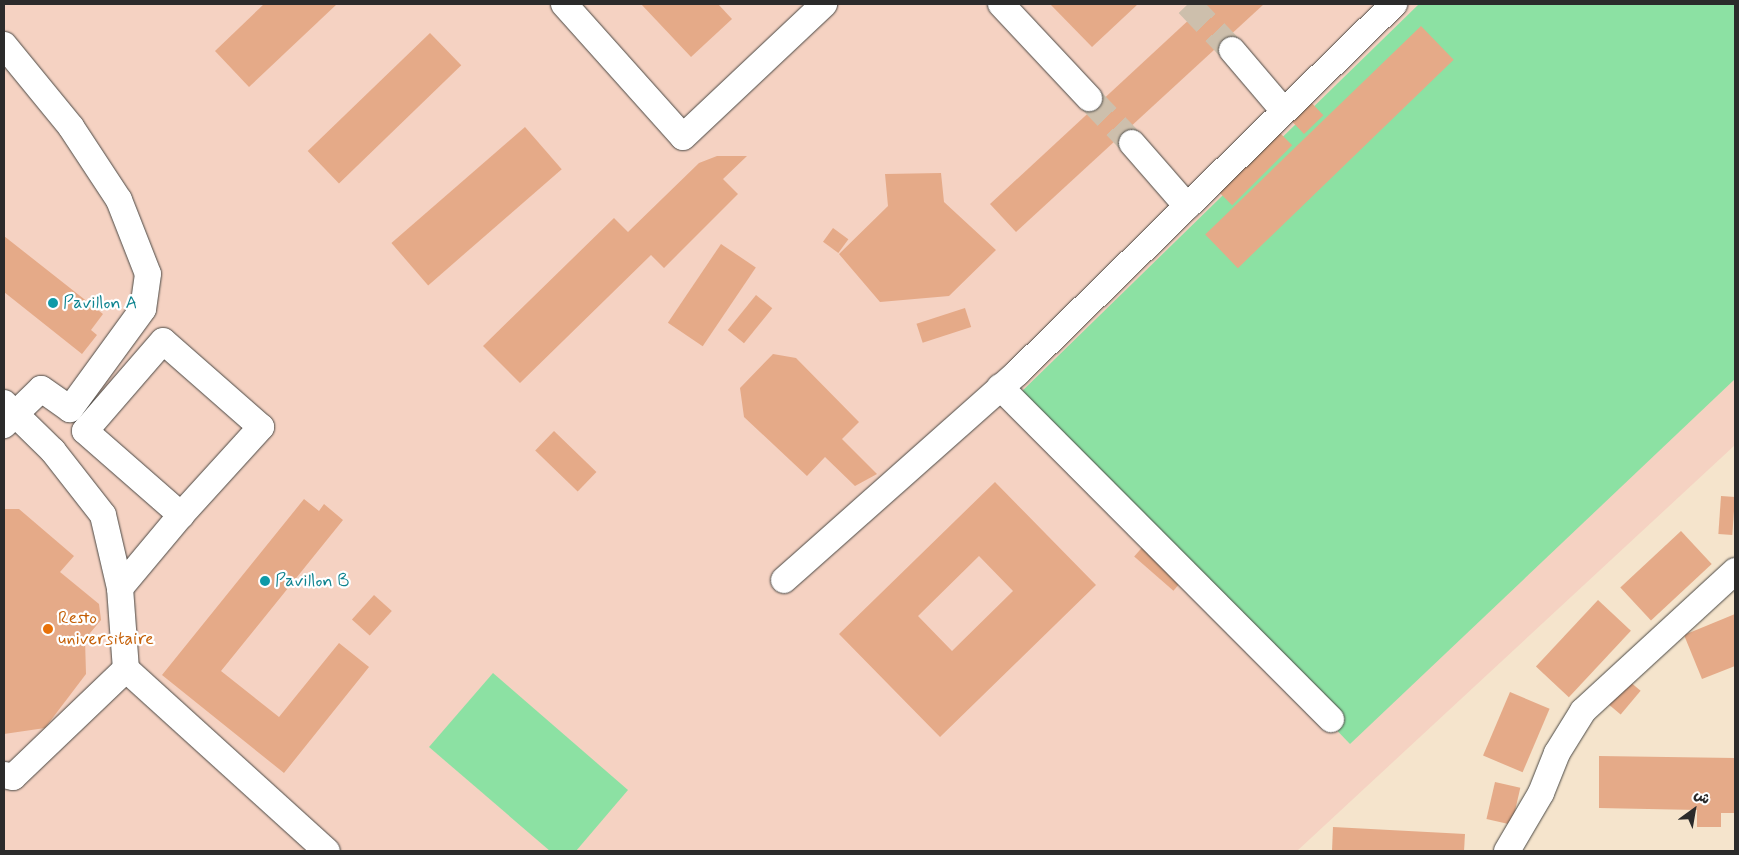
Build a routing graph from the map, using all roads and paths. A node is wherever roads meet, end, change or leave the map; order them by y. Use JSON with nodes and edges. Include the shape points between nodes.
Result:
{"nodes":[{"id":1,"x":564,"y":4,"type":"edge"},
{"id":2,"x":824,"y":4,"type":"edge"},
{"id":3,"x":1001,"y":4,"type":"edge"},
{"id":4,"x":1394,"y":4,"type":"edge"},
{"id":5,"x":4,"y":45,"type":"edge"},
{"id":6,"x":1232,"y":50,"type":"tunnel mouth"},
{"id":7,"x":1090,"y":98,"type":"tunnel mouth"},
{"id":8,"x":1284,"y":111,"type":"junction"},
{"id":9,"x":1132,"y":143,"type":"tunnel mouth"},
{"id":10,"x":1187,"y":206,"type":"junction"},
{"id":11,"x":1000,"y":387,"type":"junction"},
{"id":12,"x":8,"y":413,"type":"edge"},
{"id":13,"x":181,"y":515,"type":"junction"},
{"id":14,"x":1735,"y":571,"type":"edge"},
{"id":15,"x":784,"y":580,"type":"dead end"},
{"id":16,"x":120,"y":588,"type":"junction"},
{"id":17,"x":126,"y":669,"type":"junction"},
{"id":18,"x":1331,"y":719,"type":"dead end"},
{"id":19,"x":4,"y":775,"type":"edge"},
{"id":20,"x":327,"y":851,"type":"edge"},
{"id":21,"x":1507,"y":851,"type":"edge"}],
"edges":[{"from":1,"to":2,"type":"street","via":[[683,137]]},
{"from":3,"to":7,"type":"street"},
{"from":4,"to":8,"type":"street"},
{"from":5,"to":12,"type":"street","via":[[72,127],[119,200],[148,274],[143,309],[70,409],[41,389]]},
{"from":6,"to":8,"type":"street"},
{"from":8,"to":10,"type":"street"},
{"from":9,"to":10,"type":"street"},
{"from":10,"to":11,"type":"street"},
{"from":11,"to":15,"type":"street"},
{"from":11,"to":18,"type":"street"},
{"from":12,"to":16,"type":"street","via":[[53,451],[103,515]]},
{"from":13,"to":13,"type":"street","via":[[262,427],[163,341],[85,431]]},
{"from":13,"to":16,"type":"street"},
{"from":14,"to":21,"type":"street","via":[[1583,711],[1557,753],[1540,793]]},
{"from":16,"to":17,"type":"street"},
{"from":17,"to":19,"type":"street","via":[[13,777]]},
{"from":17,"to":20,"type":"street"}]}
